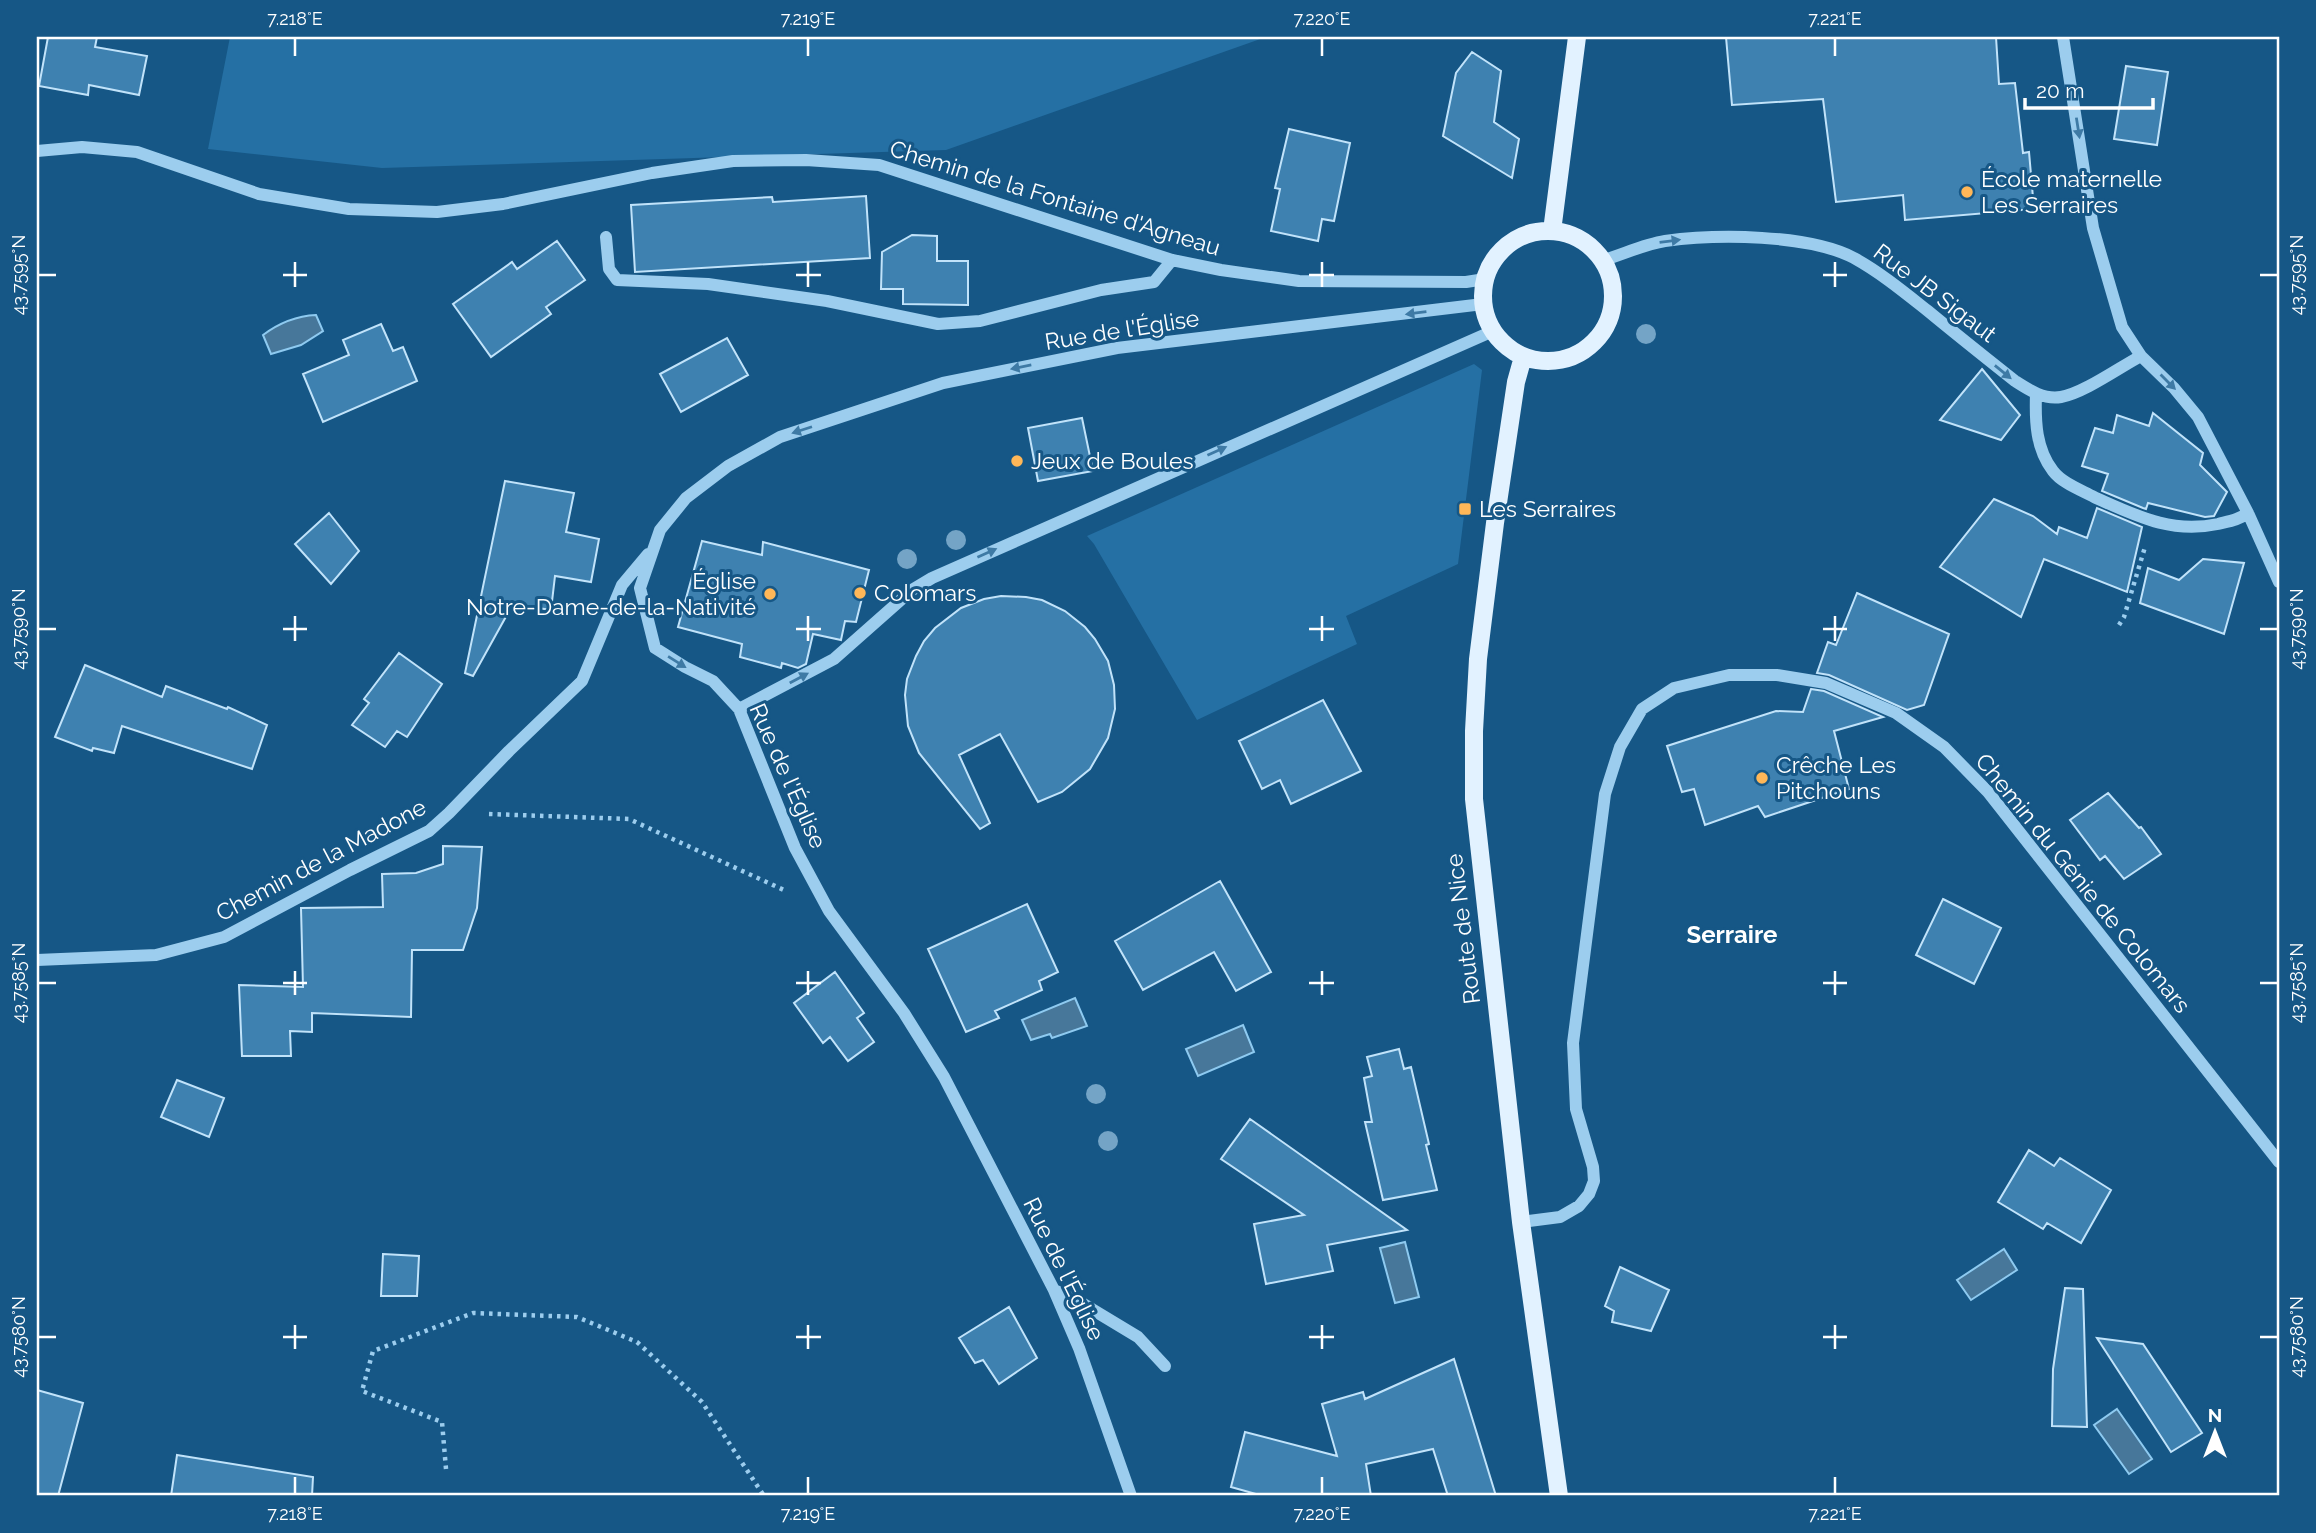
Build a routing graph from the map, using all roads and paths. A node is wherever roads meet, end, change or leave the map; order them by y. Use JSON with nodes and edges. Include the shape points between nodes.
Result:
{"nodes":[{"id":1,"x":1577,"y":37,"type":"edge"},
{"id":2,"x":2063,"y":37,"type":"edge"},
{"id":3,"x":37,"y":151,"type":"edge"},
{"id":4,"x":1552,"y":231,"type":"junction"},
{"id":5,"x":606,"y":237,"type":"dead end"},
{"id":6,"x":1172,"y":260,"type":"junction"},
{"id":7,"x":1604,"y":260,"type":"junction"},
{"id":8,"x":1485,"y":279,"type":"junction"},
{"id":9,"x":1483,"y":304,"type":"junction"},
{"id":10,"x":1493,"y":331,"type":"junction"},
{"id":11,"x":2141,"y":356,"type":"junction"},
{"id":12,"x":1523,"y":357,"type":"junction"},
{"id":13,"x":2036,"y":394,"type":"junction"},
{"id":14,"x":2248,"y":513,"type":"junction"},
{"id":15,"x":2153,"y":521,"type":"junction"},
{"id":16,"x":655,"y":545,"type":"junction"},
{"id":17,"x":2279,"y":582,"type":"edge"},
{"id":18,"x":2119,"y":625,"type":"dead end"},
{"id":19,"x":738,"y":709,"type":"junction"},
{"id":20,"x":450,"y":813,"type":"junction"},
{"id":21,"x":829,"y":911,"type":"junction"},
{"id":22,"x":37,"y":960,"type":"edge"},
{"id":23,"x":2279,"y":1162,"type":"edge"},
{"id":24,"x":1521,"y":1222,"type":"junction"},
{"id":25,"x":1054,"y":1290,"type":"junction"},
{"id":26,"x":1165,"y":1366,"type":"dead end"},
{"id":27,"x":446,"y":1469,"type":"dead end"},
{"id":28,"x":764,"y":1496,"type":"edge"},
{"id":29,"x":1131,"y":1496,"type":"edge"},
{"id":30,"x":1559,"y":1496,"type":"edge"}],
"edges":[{"from":1,"to":4,"type":"main road"},
{"from":2,"to":11,"type":"street","one_way":true,"via":[[2093,229],[2122,327]]},
{"from":3,"to":6,"type":"street","name":"Chemin de la Fontaine d'Agneau","via":[[82,147],[137,152],[259,194],[349,209],[437,212],[733,161],[879,165]]},
{"from":4,"to":7,"type":"main road","via":[[1584,241]]},
{"from":4,"to":8,"type":"main road","via":[[1517,239],[1503,249]]},
{"from":5,"to":6,"type":"street","via":[[609,269],[617,280],[708,284],[938,324],[980,321],[1101,290],[1154,282]]},
{"from":6,"to":8,"type":"street","name":"Chemin de la Fontaine d'Agneau","via":[[1299,281]]},
{"from":7,"to":12,"type":"main road","via":[[1614,300],[1602,333],[1575,356],[1558,361]]},
{"from":7,"to":13,"type":"street","name":"Rue JB Sigaut","one_way":true,"via":[[1663,241],[1700,238],[1798,242],[1830,250],[1882,275]]},
{"from":8,"to":9,"type":"main road"},
{"from":9,"to":10,"type":"main road"},
{"from":9,"to":16,"type":"street","name":"Rue de l'Église","one_way":true,"via":[[1117,348],[943,383],[780,438],[728,466],[686,498],[660,530]]},
{"from":10,"to":12,"type":"main road"},
{"from":19,"to":10,"type":"street","one_way":true,"via":[[834,659],[932,578]]},
{"from":11,"to":13,"type":"street","via":[[2060,397]]},
{"from":11,"to":14,"type":"street","one_way":true,"via":[[2198,417]]},
{"from":12,"to":24,"type":"main road","name":"Route de Nice","via":[[1495,523],[1474,731],[1478,852]]},
{"from":13,"to":15,"type":"street","via":[[2035,421],[2042,454],[2055,474]]},
{"from":14,"to":15,"type":"street","via":[[2238,520],[2198,528]]},
{"from":14,"to":17,"type":"street"},
{"from":15,"to":18,"type":"path"},
{"from":16,"to":19,"type":"street","name":"Rue de l'Église","one_way":true,"via":[[640,588],[655,648],[713,681]]},
{"from":16,"to":20,"type":"street","name":"Chemin de la Madone","via":[[622,586],[582,681]]},
{"from":19,"to":21,"type":"street","name":"Rue de l'Église","via":[[795,848]]},
{"from":20,"to":21,"type":"path","via":[[629,818]]},
{"from":20,"to":22,"type":"street","name":"Chemin de la Madone","via":[[429,831],[224,937],[156,954]]},
{"from":21,"to":25,"type":"street","name":"Rue de l'Église","via":[[904,1013],[944,1077]]},
{"from":23,"to":24,"type":"street","name":"Chemin du Génie de Colomars","via":[[1988,792],[1944,747],[1896,713],[1826,683],[1729,675],[1674,688],[1642,709],[1620,747],[1605,794],[1573,1043],[1576,1109],[1594,1181],[1580,1206],[1560,1217]]},
{"from":24,"to":30,"type":"main road","name":"Route de Nice"},
{"from":25,"to":26,"type":"street","via":[[1138,1337]]},
{"from":25,"to":29,"type":"street","name":"Rue de l'Église"},
{"from":27,"to":28,"type":"path","via":[[442,1422],[362,1391],[373,1351],[473,1313],[577,1317],[637,1342],[702,1402]]}]}
